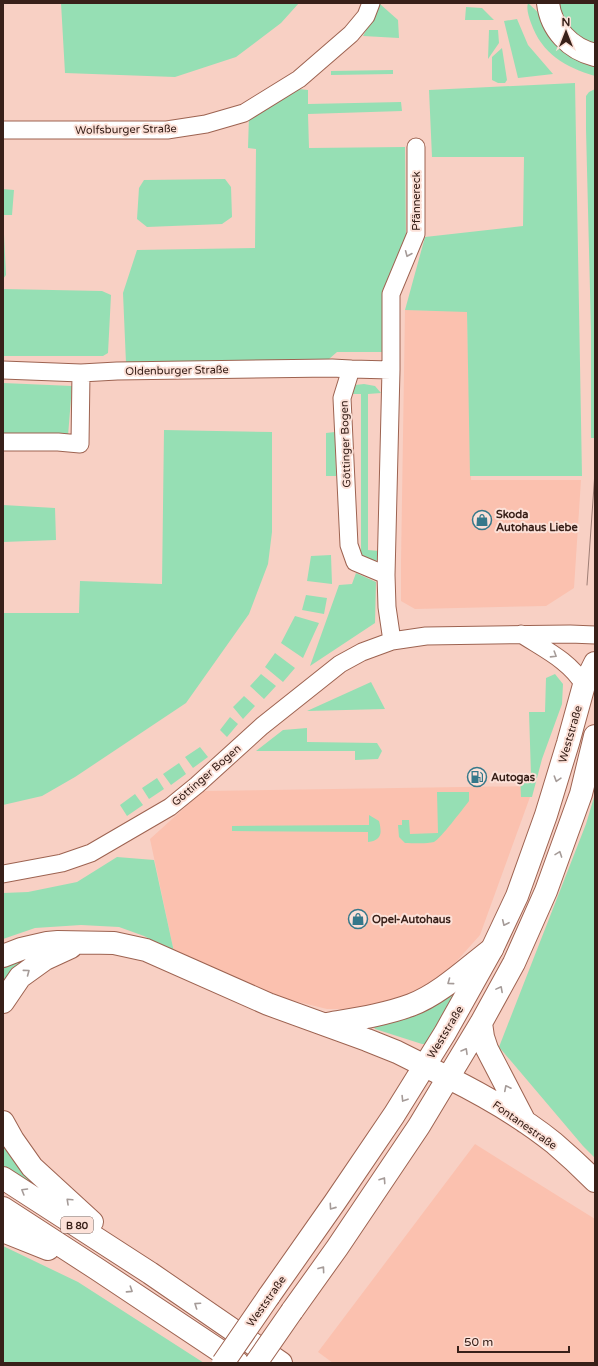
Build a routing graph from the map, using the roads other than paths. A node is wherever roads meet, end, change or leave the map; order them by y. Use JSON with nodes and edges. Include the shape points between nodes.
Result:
{"nodes":[{"id":1,"x":371,"y":3,"type":"edge"},
{"id":2,"x":548,"y":3,"type":"edge"},
{"id":3,"x":595,"y":55,"type":"edge"},
{"id":4,"x":3,"y":130,"type":"edge"},
{"id":5,"x":416,"y":147,"type":"dead end"},
{"id":6,"x":351,"y":369,"type":"junction"},
{"id":7,"x":3,"y":370,"type":"edge"},
{"id":8,"x":391,"y":370,"type":"junction"},
{"id":9,"x":81,"y":372,"type":"junction"},
{"id":10,"x":3,"y":442,"type":"edge"},
{"id":11,"x":386,"y":575,"type":"junction"},
{"id":12,"x":520,"y":634,"type":"junction"},
{"id":13,"x":595,"y":635,"type":"edge"},
{"id":14,"x":392,"y":641,"type":"junction"},
{"id":15,"x":595,"y":663,"type":"edge"},
{"id":16,"x":584,"y":685,"type":"junction"},
{"id":17,"x":595,"y":736,"type":"edge"},
{"id":18,"x":3,"y":874,"type":"edge"},
{"id":19,"x":79,"y":943,"type":"junction"},
{"id":20,"x":492,"y":949,"type":"junction"},
{"id":21,"x":3,"y":956,"type":"edge"},
{"id":22,"x":3,"y":1002,"type":"edge"},
{"id":23,"x":481,"y":1023,"type":"junction"},
{"id":24,"x":325,"y":1024,"type":"junction"},
{"id":25,"x":425,"y":1066,"type":"junction"},
{"id":26,"x":449,"y":1078,"type":"junction"},
{"id":27,"x":3,"y":1122,"type":"edge"},
{"id":28,"x":525,"y":1122,"type":"junction"},
{"id":29,"x":3,"y":1178,"type":"edge"},
{"id":30,"x":595,"y":1181,"type":"edge"},
{"id":31,"x":3,"y":1208,"type":"edge"},
{"id":32,"x":3,"y":1231,"type":"edge"},
{"id":33,"x":97,"y":1269,"type":"junction"},
{"id":34,"x":150,"y":1273,"type":"junction"},
{"id":35,"x":223,"y":1363,"type":"edge"},
{"id":36,"x":238,"y":1363,"type":"edge"},
{"id":37,"x":256,"y":1363,"type":"edge"},
{"id":38,"x":280,"y":1363,"type":"edge"}],
"edges":[{"from":1,"to":4,"type":"street","name":"Wolfsburger Straße","via":[[366,16],[351,34],[311,69],[244,113],[206,124],[167,130]]},
{"from":2,"to":3,"type":"main road","via":[[554,23],[563,37],[576,48]]},
{"from":5,"to":8,"type":"street","name":"Pfännereck","one_way":true,"via":[[416,234],[391,294]]},
{"from":6,"to":8,"type":"street"},
{"from":6,"to":9,"type":"street","name":"Oldenburger Straße"},
{"from":6,"to":11,"type":"street","name":"Göttinger Bogen","via":[[342,398],[349,545],[355,562]]},
{"from":7,"to":9,"type":"street","name":"Oldenburger Straße"},
{"from":8,"to":11,"type":"street"},
{"from":9,"to":10,"type":"street","via":[[80,444]]},
{"from":11,"to":14,"type":"street"},
{"from":12,"to":13,"type":"street","name":"Göttinger Bogen"},
{"from":12,"to":14,"type":"street","name":"Göttinger Bogen","via":[[426,636]]},
{"from":12,"to":16,"type":"street","one_way":true,"via":[[563,660],[580,677]]},
{"from":14,"to":18,"type":"street","name":"Göttinger Bogen","via":[[362,652],[340,664],[262,726],[170,807],[91,853],[62,863]]},
{"from":15,"to":16,"type":"main road","name":"Weststraße"},
{"from":16,"to":20,"type":"main road","name":"Weststraße","one_way":true,"via":[[546,815],[517,896]]},
{"from":23,"to":17,"type":"main road","one_way":true,"via":[[514,963],[546,891],[581,794]]},
{"from":19,"to":21,"type":"main road","name":"Fontanestraße","via":[[47,942]]},
{"from":22,"to":19,"type":"main road","one_way":true,"via":[[20,978],[45,958]]},
{"from":19,"to":24,"type":"main road","name":"Fontanestraße","via":[[114,943],[146,950],[268,1004]]},
{"from":20,"to":24,"type":"main road","one_way":true,"via":[[435,992],[412,1005],[385,1013]]},
{"from":20,"to":25,"type":"main road","name":"Weststraße"},
{"from":26,"to":23,"type":"main road","one_way":true},
{"from":28,"to":23,"type":"main road","one_way":true,"via":[[487,1049]]},
{"from":24,"to":25,"type":"main road","name":"Fontanestraße","via":[[397,1052]]},
{"from":25,"to":26,"type":"main road","name":"Fontanestraße"},
{"from":25,"to":35,"type":"main road","name":"Weststraße","one_way":true,"bridge":true,"via":[[344,1190]]},
{"from":26,"to":28,"type":"main road","name":"Fontanestraße"},
{"from":37,"to":26,"type":"main road","one_way":true,"bridge":true,"via":[[337,1248]]},
{"from":34,"to":27,"type":"main road","one_way":true,"via":[[32,1167]]},
{"from":28,"to":30,"type":"main road","name":"Fontanestraße","via":[[554,1143]]},
{"from":34,"to":29,"type":"main road","number":"B 80","one_way":true},
{"from":31,"to":33,"type":"main road","number":"B 80"},
{"from":32,"to":33,"type":"main road"},
{"from":33,"to":36,"type":"main road","number":"B 80","one_way":true},
{"from":38,"to":34,"type":"main road","number":"B 80","one_way":true}]}
